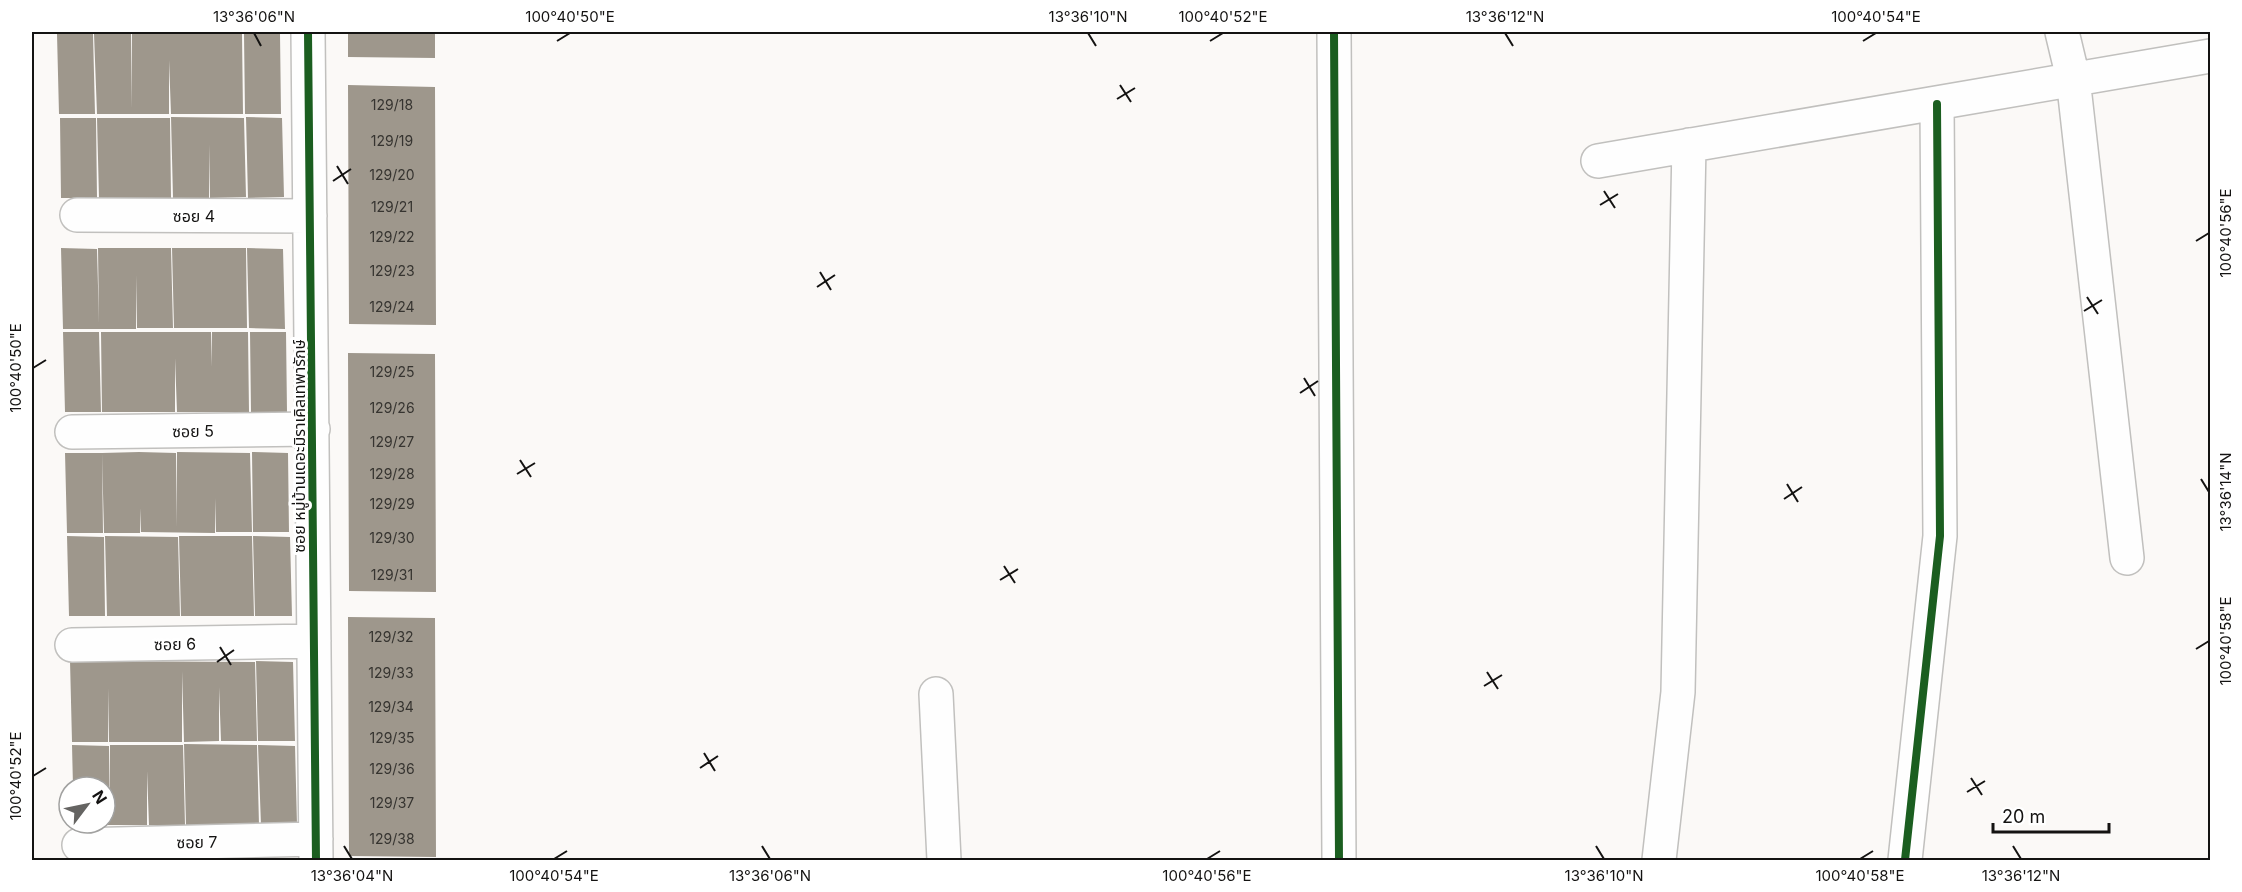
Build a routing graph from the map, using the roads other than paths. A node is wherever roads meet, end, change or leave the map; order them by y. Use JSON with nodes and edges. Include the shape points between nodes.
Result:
{"nodes":[{"id":1,"x":308,"y":32,"type":"edge"},
{"id":2,"x":1334,"y":32,"type":"edge"},
{"id":3,"x":2061,"y":32,"type":"edge"},
{"id":4,"x":2211,"y":56,"type":"edge"},
{"id":5,"x":2073,"y":78,"type":"junction"},
{"id":6,"x":1937,"y":104,"type":"junction"},
{"id":7,"x":1689,"y":145,"type":"junction"},
{"id":8,"x":1598,"y":161,"type":"dead end"},
{"id":9,"x":77,"y":215,"type":"dead end"},
{"id":10,"x":310,"y":216,"type":"junction"},
{"id":11,"x":313,"y":429,"type":"junction"},
{"id":12,"x":72,"y":432,"type":"dead end"},
{"id":13,"x":2127,"y":558,"type":"dead end"},
{"id":14,"x":314,"y":641,"type":"junction"},
{"id":15,"x":72,"y":645,"type":"dead end"},
{"id":16,"x":936,"y":694,"type":"dead end"},
{"id":17,"x":79,"y":844,"type":"dead end"},
{"id":18,"x":316,"y":850,"type":"edge"},
{"id":19,"x":944,"y":861,"type":"edge"},
{"id":20,"x":1340,"y":861,"type":"edge"},
{"id":21,"x":1659,"y":861,"type":"edge"},
{"id":22,"x":1905,"y":861,"type":"edge"}],
"edges":[{"from":1,"to":10,"type":"street","name":"ซอย หมู่บ้านเดอะมิราเคิลเทพารักษ์"},
{"from":2,"to":20,"type":"street"},
{"from":3,"to":5,"type":"street"},
{"from":4,"to":5,"type":"street"},
{"from":5,"to":6,"type":"street"},
{"from":5,"to":13,"type":"street"},
{"from":6,"to":7,"type":"street"},
{"from":6,"to":22,"type":"street","via":[[1940,536]]},
{"from":7,"to":8,"type":"street"},
{"from":7,"to":21,"type":"street","via":[[1678,692]]},
{"from":9,"to":10,"type":"street","name":"ซอย 4"},
{"from":10,"to":11,"type":"street","name":"ซอย หมู่บ้านเดอะมิราเคิลเทพารักษ์"},
{"from":11,"to":12,"type":"street","name":"ซอย 5"},
{"from":11,"to":14,"type":"street","name":"ซอย หมู่บ้านเดอะมิราเคิลเทพารักษ์"},
{"from":14,"to":15,"type":"street","name":"ซอย 6"},
{"from":14,"to":18,"type":"street","name":"ซอย หมู่บ้านเดอะมิราเคิลเทพารักษ์"},
{"from":16,"to":19,"type":"street"},
{"from":17,"to":18,"type":"street","name":"ซอย 7"}]}
